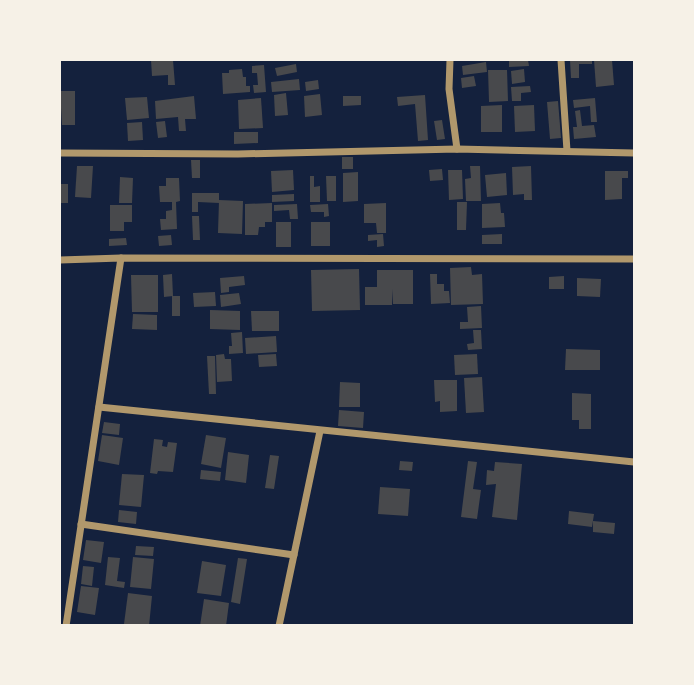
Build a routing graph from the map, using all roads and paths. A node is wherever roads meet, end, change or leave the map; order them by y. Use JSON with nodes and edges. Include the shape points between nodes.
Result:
{"nodes":[{"id":1,"x":450,"y":60,"type":"edge"},
{"id":2,"x":561,"y":60,"type":"edge"},
{"id":3,"x":457,"y":149,"type":"junction"},
{"id":4,"x":567,"y":151,"type":"junction"},
{"id":5,"x":60,"y":153,"type":"edge"},
{"id":6,"x":635,"y":153,"type":"edge"},
{"id":7,"x":121,"y":258,"type":"junction"},
{"id":8,"x":635,"y":259,"type":"edge"},
{"id":9,"x":60,"y":260,"type":"edge"},
{"id":10,"x":99,"y":407,"type":"junction"},
{"id":11,"x":320,"y":431,"type":"junction"},
{"id":12,"x":635,"y":462,"type":"edge"},
{"id":13,"x":81,"y":524,"type":"junction"},
{"id":14,"x":294,"y":555,"type":"junction"},
{"id":15,"x":66,"y":625,"type":"edge"},
{"id":16,"x":279,"y":625,"type":"edge"}],
"edges":[{"from":1,"to":3,"type":"street"},
{"from":2,"to":4,"type":"street"},
{"from":3,"to":4,"type":"street"},
{"from":3,"to":5,"type":"street"},
{"from":4,"to":6,"type":"street"},
{"from":7,"to":8,"type":"street"},
{"from":7,"to":9,"type":"street"},
{"from":7,"to":10,"type":"street"},
{"from":10,"to":11,"type":"street"},
{"from":10,"to":13,"type":"street"},
{"from":11,"to":12,"type":"street"},
{"from":11,"to":14,"type":"street"},
{"from":13,"to":14,"type":"street"},
{"from":13,"to":15,"type":"street"},
{"from":14,"to":16,"type":"street"}]}
